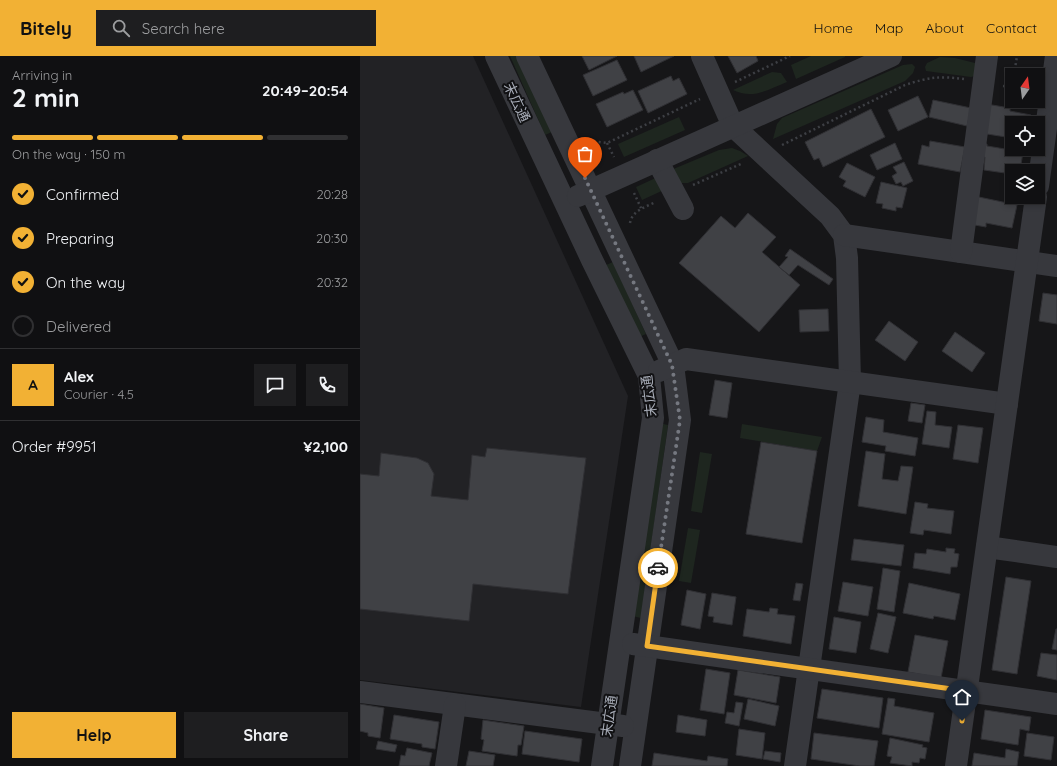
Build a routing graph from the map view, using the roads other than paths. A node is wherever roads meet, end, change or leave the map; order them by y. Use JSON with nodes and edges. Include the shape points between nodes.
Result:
{"nodes":[{"id":1,"x":496,"y":56,"type":"edge"},
{"id":2,"x":527,"y":56,"type":"edge"},
{"id":3,"x":702,"y":56,"type":"edge"},
{"id":4,"x":891,"y":56,"type":"edge"},
{"id":5,"x":987,"y":56,"type":"edge"},
{"id":6,"x":1053,"y":57,"type":"edge"},
{"id":7,"x":856,"y":63,"type":"edge"},
{"id":8,"x":733,"y":126,"type":"junction"},
{"id":9,"x":657,"y":160,"type":"junction"},
{"id":10,"x":1041,"y":164,"type":"edge"},
{"id":11,"x":590,"y":190,"type":"junction"},
{"id":12,"x":679,"y":201,"type":"road end"},
{"id":13,"x":565,"y":202,"type":"junction"},
{"id":14,"x":1035,"y":204,"type":"edge"},
{"id":15,"x":844,"y":235,"type":"junction"},
{"id":16,"x":960,"y":252,"type":"junction"},
{"id":17,"x":1027,"y":261,"type":"junction"},
{"id":18,"x":1057,"y":266,"type":"edge"},
{"id":19,"x":672,"y":365,"type":"junction"},
{"id":20,"x":649,"y":376,"type":"junction"},
{"id":21,"x":850,"y":382,"type":"junction"},
{"id":22,"x":1007,"y":404,"type":"junction"},
{"id":23,"x":987,"y":547,"type":"junction"},
{"id":24,"x":1057,"y":557,"type":"edge"},
{"id":25,"x":620,"y":642,"type":"junction"},
{"id":26,"x":647,"y":646,"type":"junction"},
{"id":27,"x":809,"y":669,"type":"junction"},
{"id":28,"x":966,"y":691,"type":"junction"},
{"id":29,"x":360,"y":692,"type":"edge"},
{"id":30,"x":1057,"y":704,"type":"edge"},
{"id":31,"x":455,"y":705,"type":"junction"},
{"id":32,"x":608,"y":725,"type":"junction"},
{"id":33,"x":636,"y":728,"type":"junction"},
{"id":34,"x":446,"y":766,"type":"edge"},
{"id":35,"x":602,"y":766,"type":"edge"},
{"id":36,"x":630,"y":766,"type":"edge"},
{"id":37,"x":795,"y":766,"type":"edge"},
{"id":38,"x":956,"y":766,"type":"edge"}],
"edges":[{"from":1,"to":13,"type":"street","name":"末広通"},
{"from":2,"to":11,"type":"street","name":"末広通"},
{"from":3,"to":8,"type":"street"},
{"from":4,"to":7,"type":"street"},
{"from":5,"to":16,"type":"street"},
{"from":6,"to":10,"type":"street"},
{"from":7,"to":8,"type":"street"},
{"from":8,"to":9,"type":"street"},
{"from":8,"to":15,"type":"street","via":[[830,216]]},
{"from":9,"to":11,"type":"street"},
{"from":9,"to":12,"type":"street"},
{"from":11,"to":13,"type":"street"},
{"from":11,"to":19,"type":"street","name":"末広通"},
{"from":13,"to":20,"type":"street","name":"末広通"},
{"from":14,"to":17,"type":"street"},
{"from":15,"to":16,"type":"street"},
{"from":15,"to":21,"type":"street","via":[[847,258]]},
{"from":16,"to":17,"type":"street"},
{"from":17,"to":18,"type":"street"},
{"from":17,"to":22,"type":"street"},
{"from":19,"to":20,"type":"street"},
{"from":19,"to":21,"type":"street","via":[[686,359]]},
{"from":19,"to":26,"type":"street","name":"末広通","via":[[680,420]]},
{"from":20,"to":25,"type":"street","name":"末広通","via":[[653,418]]},
{"from":21,"to":22,"type":"street"},
{"from":21,"to":27,"type":"street"},
{"from":22,"to":23,"type":"street"},
{"from":23,"to":24,"type":"street"},
{"from":23,"to":28,"type":"street"},
{"from":25,"to":26,"type":"street"},
{"from":25,"to":32,"type":"street","name":"末広通"},
{"from":26,"to":27,"type":"street"},
{"from":26,"to":33,"type":"street","name":"末広通"},
{"from":27,"to":28,"type":"street"},
{"from":27,"to":37,"type":"street"},
{"from":28,"to":30,"type":"street"},
{"from":28,"to":38,"type":"street"},
{"from":29,"to":31,"type":"street"},
{"from":31,"to":32,"type":"street"},
{"from":31,"to":34,"type":"street"},
{"from":32,"to":33,"type":"street"},
{"from":32,"to":35,"type":"street","name":"末広通"},
{"from":33,"to":36,"type":"street","name":"末広通"}]}
